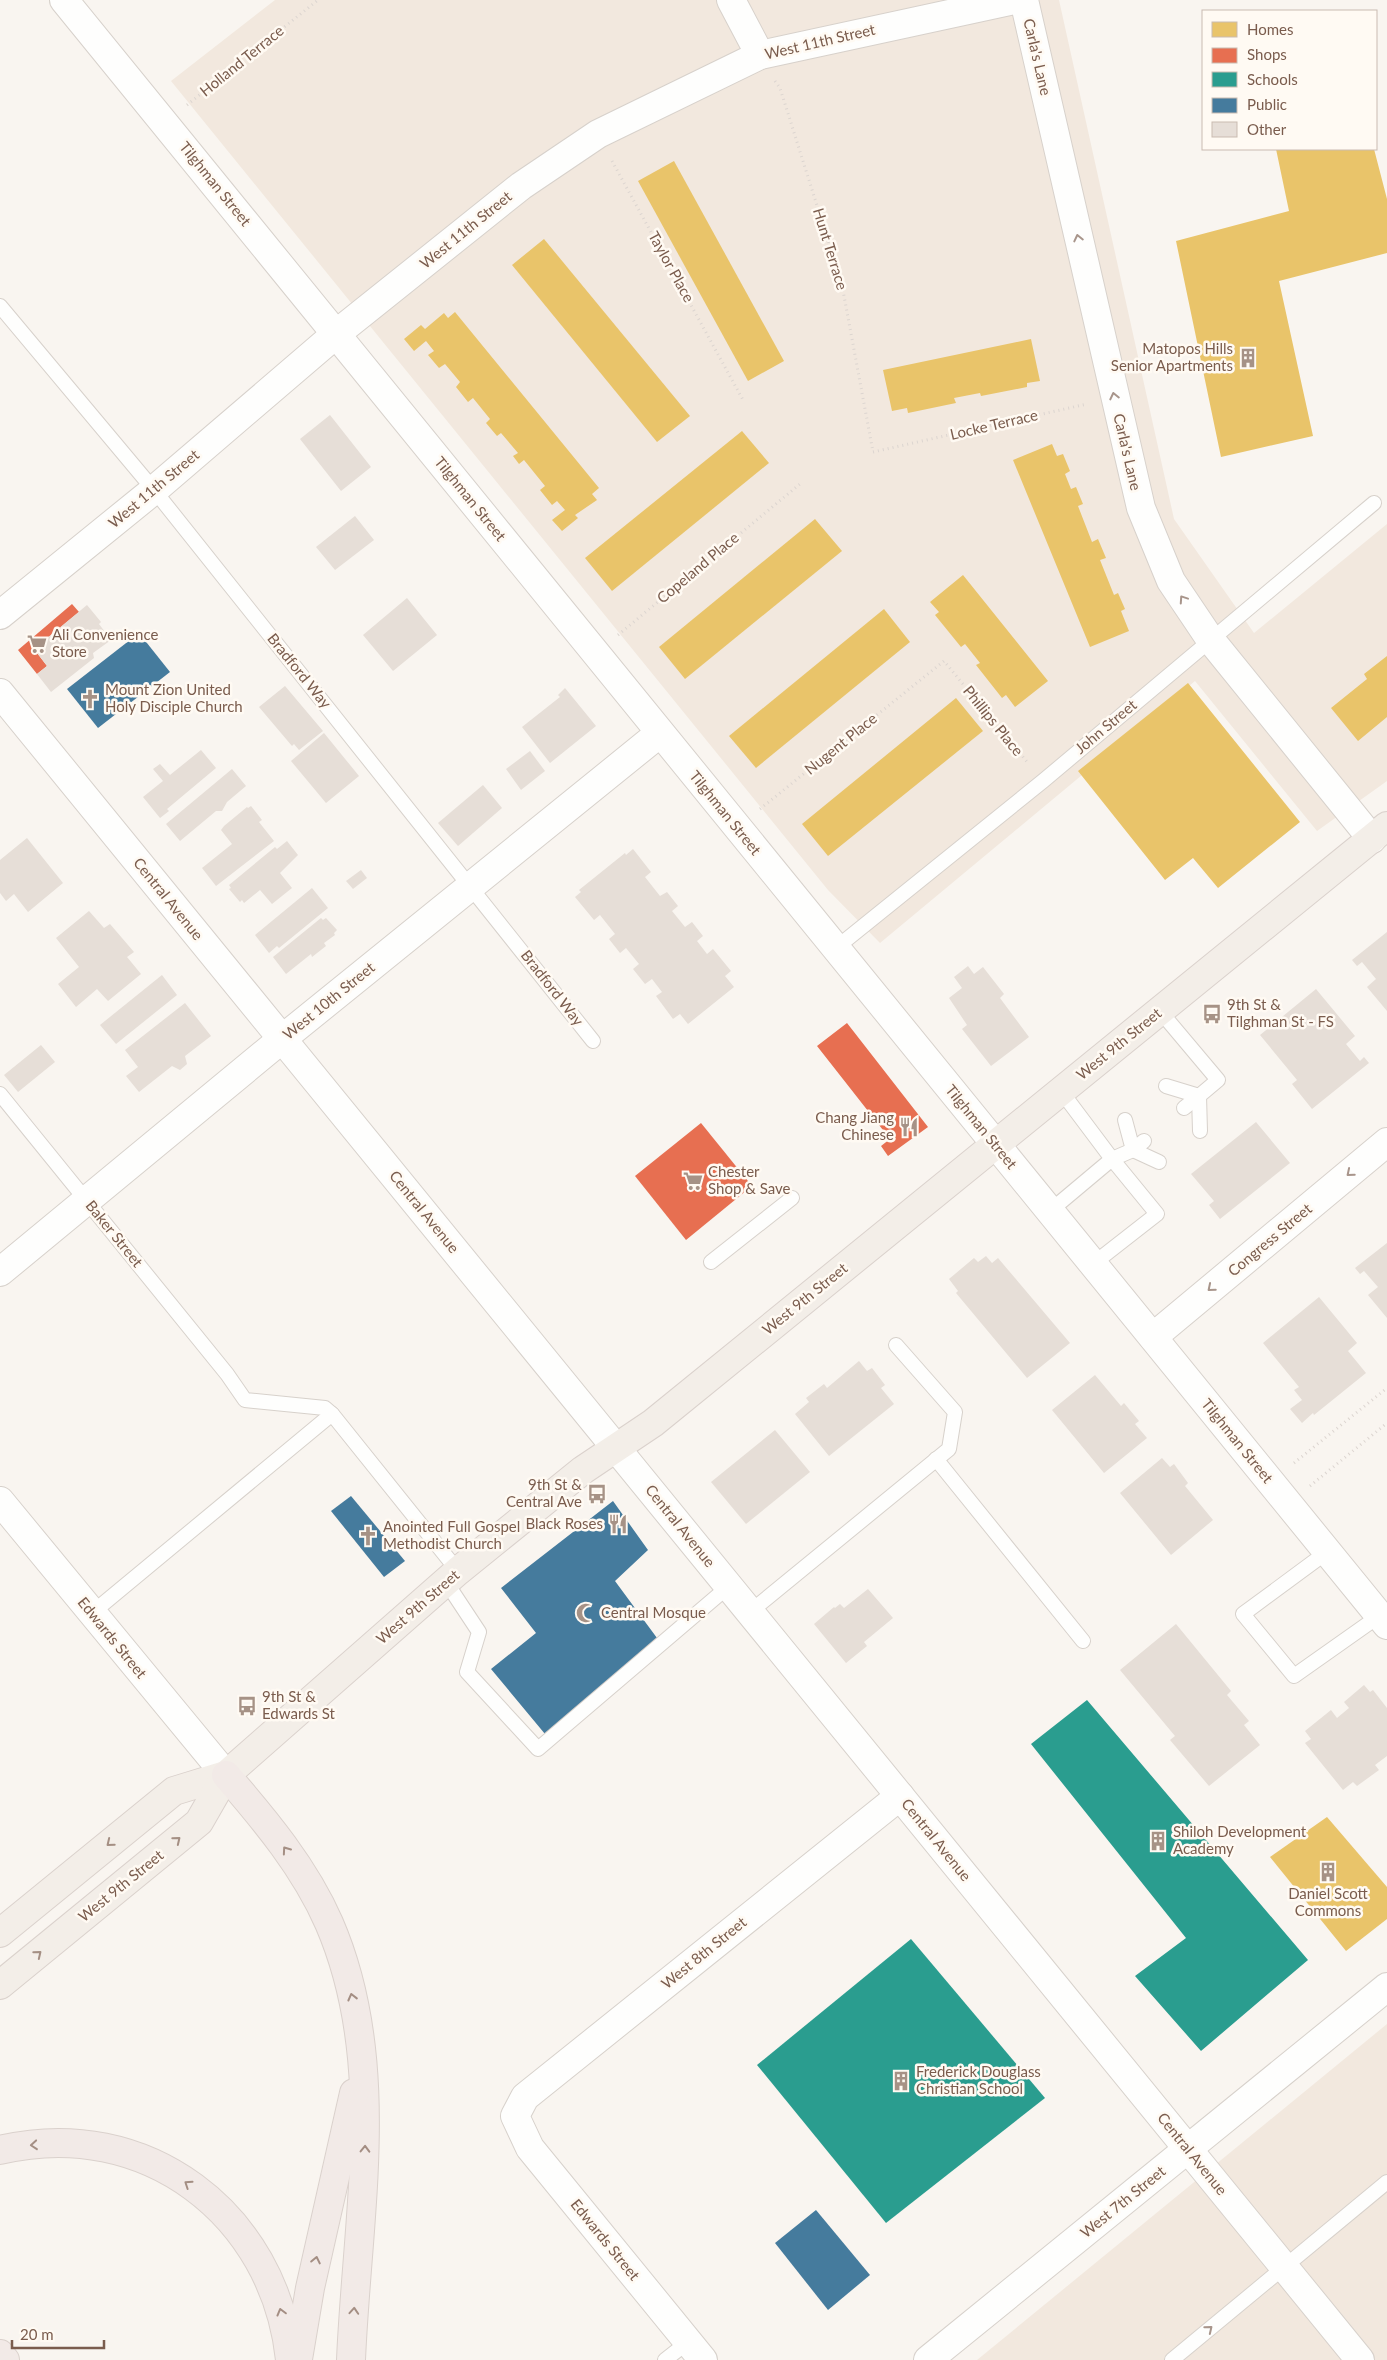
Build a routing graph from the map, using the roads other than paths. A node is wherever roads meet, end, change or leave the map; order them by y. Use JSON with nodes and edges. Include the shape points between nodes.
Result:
{"nodes":[{"id":1,"x":64,"y":0,"type":"edge"},
{"id":2,"x":732,"y":0,"type":"edge"},
{"id":3,"x":1014,"y":0,"type":"edge"},
{"id":4,"x":1024,"y":0,"type":"edge"},
{"id":5,"x":760,"y":55,"type":"junction"},
{"id":6,"x":0,"y":306,"type":"edge"},
{"id":7,"x":336,"y":334,"type":"junction"},
{"id":8,"x":154,"y":490,"type":"junction"},
{"id":9,"x":1374,"y":503,"type":"dead end"},
{"id":10,"x":0,"y":615,"type":"edge"},
{"id":11,"x":1210,"y":639,"type":"junction"},
{"id":12,"x":0,"y":692,"type":"edge"},
{"id":13,"x":660,"y":733,"type":"junction"},
{"id":14,"x":1379,"y":832,"type":"edge"},
{"id":15,"x":471,"y":887,"type":"junction"},
{"id":16,"x":836,"y":948,"type":"junction"},
{"id":17,"x":1160,"y":1011,"type":"junction"},
{"id":18,"x":282,"y":1039,"type":"junction"},
{"id":19,"x":593,"y":1041,"type":"dead end"},
{"id":20,"x":1166,"y":1086,"type":"dead end"},
{"id":21,"x":1061,"y":1091,"type":"junction"},
{"id":22,"x":0,"y":1094,"type":"edge"},
{"id":23,"x":1199,"y":1096,"type":"junction"},
{"id":24,"x":1184,"y":1108,"type":"dead end"},
{"id":25,"x":1125,"y":1120,"type":"dead end"},
{"id":26,"x":1200,"y":1131,"type":"dead end"},
{"id":27,"x":1144,"y":1142,"type":"dead end"},
{"id":28,"x":1387,"y":1142,"type":"edge"},
{"id":29,"x":996,"y":1145,"type":"junction"},
{"id":30,"x":1132,"y":1150,"type":"junction"},
{"id":31,"x":1112,"y":1159,"type":"junction"},
{"id":32,"x":1159,"y":1162,"type":"dead end"},
{"id":33,"x":792,"y":1198,"type":"dead end"},
{"id":34,"x":87,"y":1201,"type":"junction"},
{"id":35,"x":1050,"y":1211,"type":"junction"},
{"id":36,"x":711,"y":1262,"type":"dead end"},
{"id":37,"x":1093,"y":1264,"type":"junction"},
{"id":38,"x":0,"y":1272,"type":"edge"},
{"id":39,"x":1152,"y":1337,"type":"junction"},
{"id":40,"x":896,"y":1345,"type":"dead end"},
{"id":41,"x":332,"y":1414,"type":"junction"},
{"id":42,"x":616,"y":1448,"type":"junction"},
{"id":43,"x":936,"y":1459,"type":"junction"},
{"id":44,"x":0,"y":1501,"type":"edge"},
{"id":45,"x":1327,"y":1552,"type":"junction"},
{"id":46,"x":452,"y":1577,"type":"junction"},
{"id":47,"x":729,"y":1586,"type":"junction"},
{"id":48,"x":750,"y":1612,"type":"junction"},
{"id":49,"x":92,"y":1613,"type":"junction"},
{"id":50,"x":1383,"y":1621,"type":"edge"},
{"id":51,"x":1083,"y":1641,"type":"dead end"},
{"id":52,"x":226,"y":1775,"type":"junction"},
{"id":53,"x":900,"y":1796,"type":"junction"},
{"id":54,"x":0,"y":1933,"type":"edge"},
{"id":55,"x":0,"y":1985,"type":"edge"},
{"id":56,"x":1387,"y":1987,"type":"edge"},
{"id":57,"x":361,"y":2045,"type":"junction"},
{"id":58,"x":515,"y":2116,"type":"joint"},
{"id":59,"x":1188,"y":2149,"type":"junction"},
{"id":60,"x":0,"y":2150,"type":"edge"},
{"id":61,"x":1387,"y":2182,"type":"edge"},
{"id":62,"x":1285,"y":2268,"type":"junction"},
{"id":63,"x":695,"y":2351,"type":"edge"},
{"id":64,"x":0,"y":2354,"type":"edge"},
{"id":65,"x":5,"y":2360,"type":"edge"},
{"id":66,"x":290,"y":2360,"type":"edge"},
{"id":67,"x":298,"y":2360,"type":"edge"},
{"id":68,"x":351,"y":2360,"type":"edge"},
{"id":69,"x":665,"y":2360,"type":"edge"},
{"id":70,"x":928,"y":2360,"type":"edge"},
{"id":71,"x":1172,"y":2360,"type":"edge"},
{"id":72,"x":1360,"y":2360,"type":"edge"}],
"edges":[{"from":1,"to":7,"type":"street","name":"Tilghman Street"},
{"from":2,"to":5,"type":"street"},
{"from":3,"to":5,"type":"street","name":"West 11th Street"},
{"from":11,"to":4,"type":"street","name":"Carla's Lane","one_way":true,"via":[[1171,581],[1141,508]]},
{"from":5,"to":7,"type":"street","name":"West 11th Street","via":[[598,134],[521,186]]},
{"from":6,"to":8,"type":"lane","name":"Bradford Way"},
{"from":7,"to":8,"type":"street","name":"West 11th Street"},
{"from":7,"to":13,"type":"street","name":"Tilghman Street"},
{"from":8,"to":10,"type":"street","name":"West 11th Street"},
{"from":8,"to":15,"type":"lane","name":"Bradford Way"},
{"from":9,"to":11,"type":"lane","name":"John Street"},
{"from":11,"to":14,"type":"street","name":"Carla's Lane"},
{"from":11,"to":16,"type":"lane","name":"John Street","via":[[1043,781]]},
{"from":12,"to":18,"type":"street","name":"Central Avenue"},
{"from":13,"to":15,"type":"street","name":"West 10th Street"},
{"from":13,"to":16,"type":"street","name":"Tilghman Street"},
{"from":14,"to":17,"type":"main road","name":"West 9th Street"},
{"from":15,"to":18,"type":"street","name":"West 10th Street"},
{"from":15,"to":19,"type":"lane","name":"Bradford Way"},
{"from":16,"to":29,"type":"street","name":"Tilghman Street"},
{"from":17,"to":21,"type":"main road","name":"West 9th Street"},
{"from":17,"to":23,"type":"lane","via":[[1218,1080]]},
{"from":18,"to":34,"type":"street","name":"West 10th Street"},
{"from":18,"to":42,"type":"street","name":"Central Avenue"},
{"from":20,"to":23,"type":"lane"},
{"from":21,"to":29,"type":"main road","name":"West 9th Street"},
{"from":21,"to":31,"type":"lane"},
{"from":22,"to":34,"type":"lane","name":"Baker Street"},
{"from":23,"to":24,"type":"lane"},
{"from":23,"to":26,"type":"lane"},
{"from":25,"to":30,"type":"lane"},
{"from":27,"to":30,"type":"lane"},
{"from":28,"to":39,"type":"street","name":"Congress Street","one_way":true},
{"from":29,"to":35,"type":"street","name":"Tilghman Street"},
{"from":29,"to":42,"type":"main road","name":"West 9th Street","via":[[653,1423]]},
{"from":30,"to":31,"type":"lane"},
{"from":30,"to":32,"type":"lane"},
{"from":31,"to":35,"type":"lane"},
{"from":31,"to":37,"type":"lane","via":[[1157,1214]]},
{"from":33,"to":36,"type":"lane"},
{"from":34,"to":38,"type":"street","name":"West 10th Street"},
{"from":34,"to":41,"type":"lane","name":"Baker Street","via":[[245,1400],[325,1408]]},
{"from":35,"to":37,"type":"street","name":"Tilghman Street"},
{"from":37,"to":39,"type":"street","name":"Tilghman Street"},
{"from":39,"to":45,"type":"street","name":"Tilghman Street"},
{"from":40,"to":43,"type":"lane","via":[[955,1412],[949,1449]]},
{"from":41,"to":46,"type":"lane"},
{"from":41,"to":49,"type":"lane"},
{"from":42,"to":46,"type":"main road","name":"West 9th Street","via":[[583,1470]]},
{"from":42,"to":47,"type":"street","name":"Central Avenue"},
{"from":43,"to":48,"type":"lane"},
{"from":43,"to":51,"type":"lane"},
{"from":44,"to":49,"type":"street","name":"Edwards Street"},
{"from":45,"to":50,"type":"street","name":"Tilghman Street"},
{"from":45,"to":50,"type":"lane","via":[[1243,1614],[1294,1676]]},
{"from":46,"to":47,"type":"lane","via":[[479,1632],[467,1672],[538,1749]]},
{"from":46,"to":52,"type":"main road","name":"West 9th Street"},
{"from":47,"to":48,"type":"street","name":"Central Avenue"},
{"from":48,"to":53,"type":"street","name":"Central Avenue"},
{"from":49,"to":52,"type":"street","name":"Edwards Street"},
{"from":52,"to":54,"type":"main road","name":"West 9th Street","one_way":true,"via":[[174,1791]]},
{"from":55,"to":52,"type":"main road","name":"West 9th Street","one_way":true,"via":[[199,1822]]},
{"from":57,"to":52,"type":"highway","one_way":true,"via":[[349,1986],[329,1923],[291,1857]]},
{"from":53,"to":58,"type":"street","name":"West 8th Street","via":[[525,2097]]},
{"from":53,"to":59,"type":"street","name":"Central Avenue"},
{"from":56,"to":59,"type":"street","name":"West 7th Street"},
{"from":67,"to":57,"type":"highway","one_way":true,"via":[[308,2297],[354,2091]]},
{"from":68,"to":57,"type":"highway","one_way":true,"via":[[365,2154]]},
{"from":58,"to":63,"type":"street","name":"Edwards Street","via":[[530,2148]]},
{"from":59,"to":62,"type":"street","name":"Central Avenue"},
{"from":59,"to":70,"type":"street","name":"West 7th Street"},
{"from":66,"to":60,"type":"highway","one_way":true,"via":[[281,2308],[259,2259],[237,2227],[192,2186],[167,2170],[109,2149],[48,2143]]},
{"from":61,"to":62,"type":"lane"},
{"from":71,"to":62,"type":"lane","one_way":true},
{"from":62,"to":72,"type":"street","name":"Central Avenue"},
{"from":63,"to":69,"type":"lane"},
{"from":64,"to":65,"type":"highway"}]}
